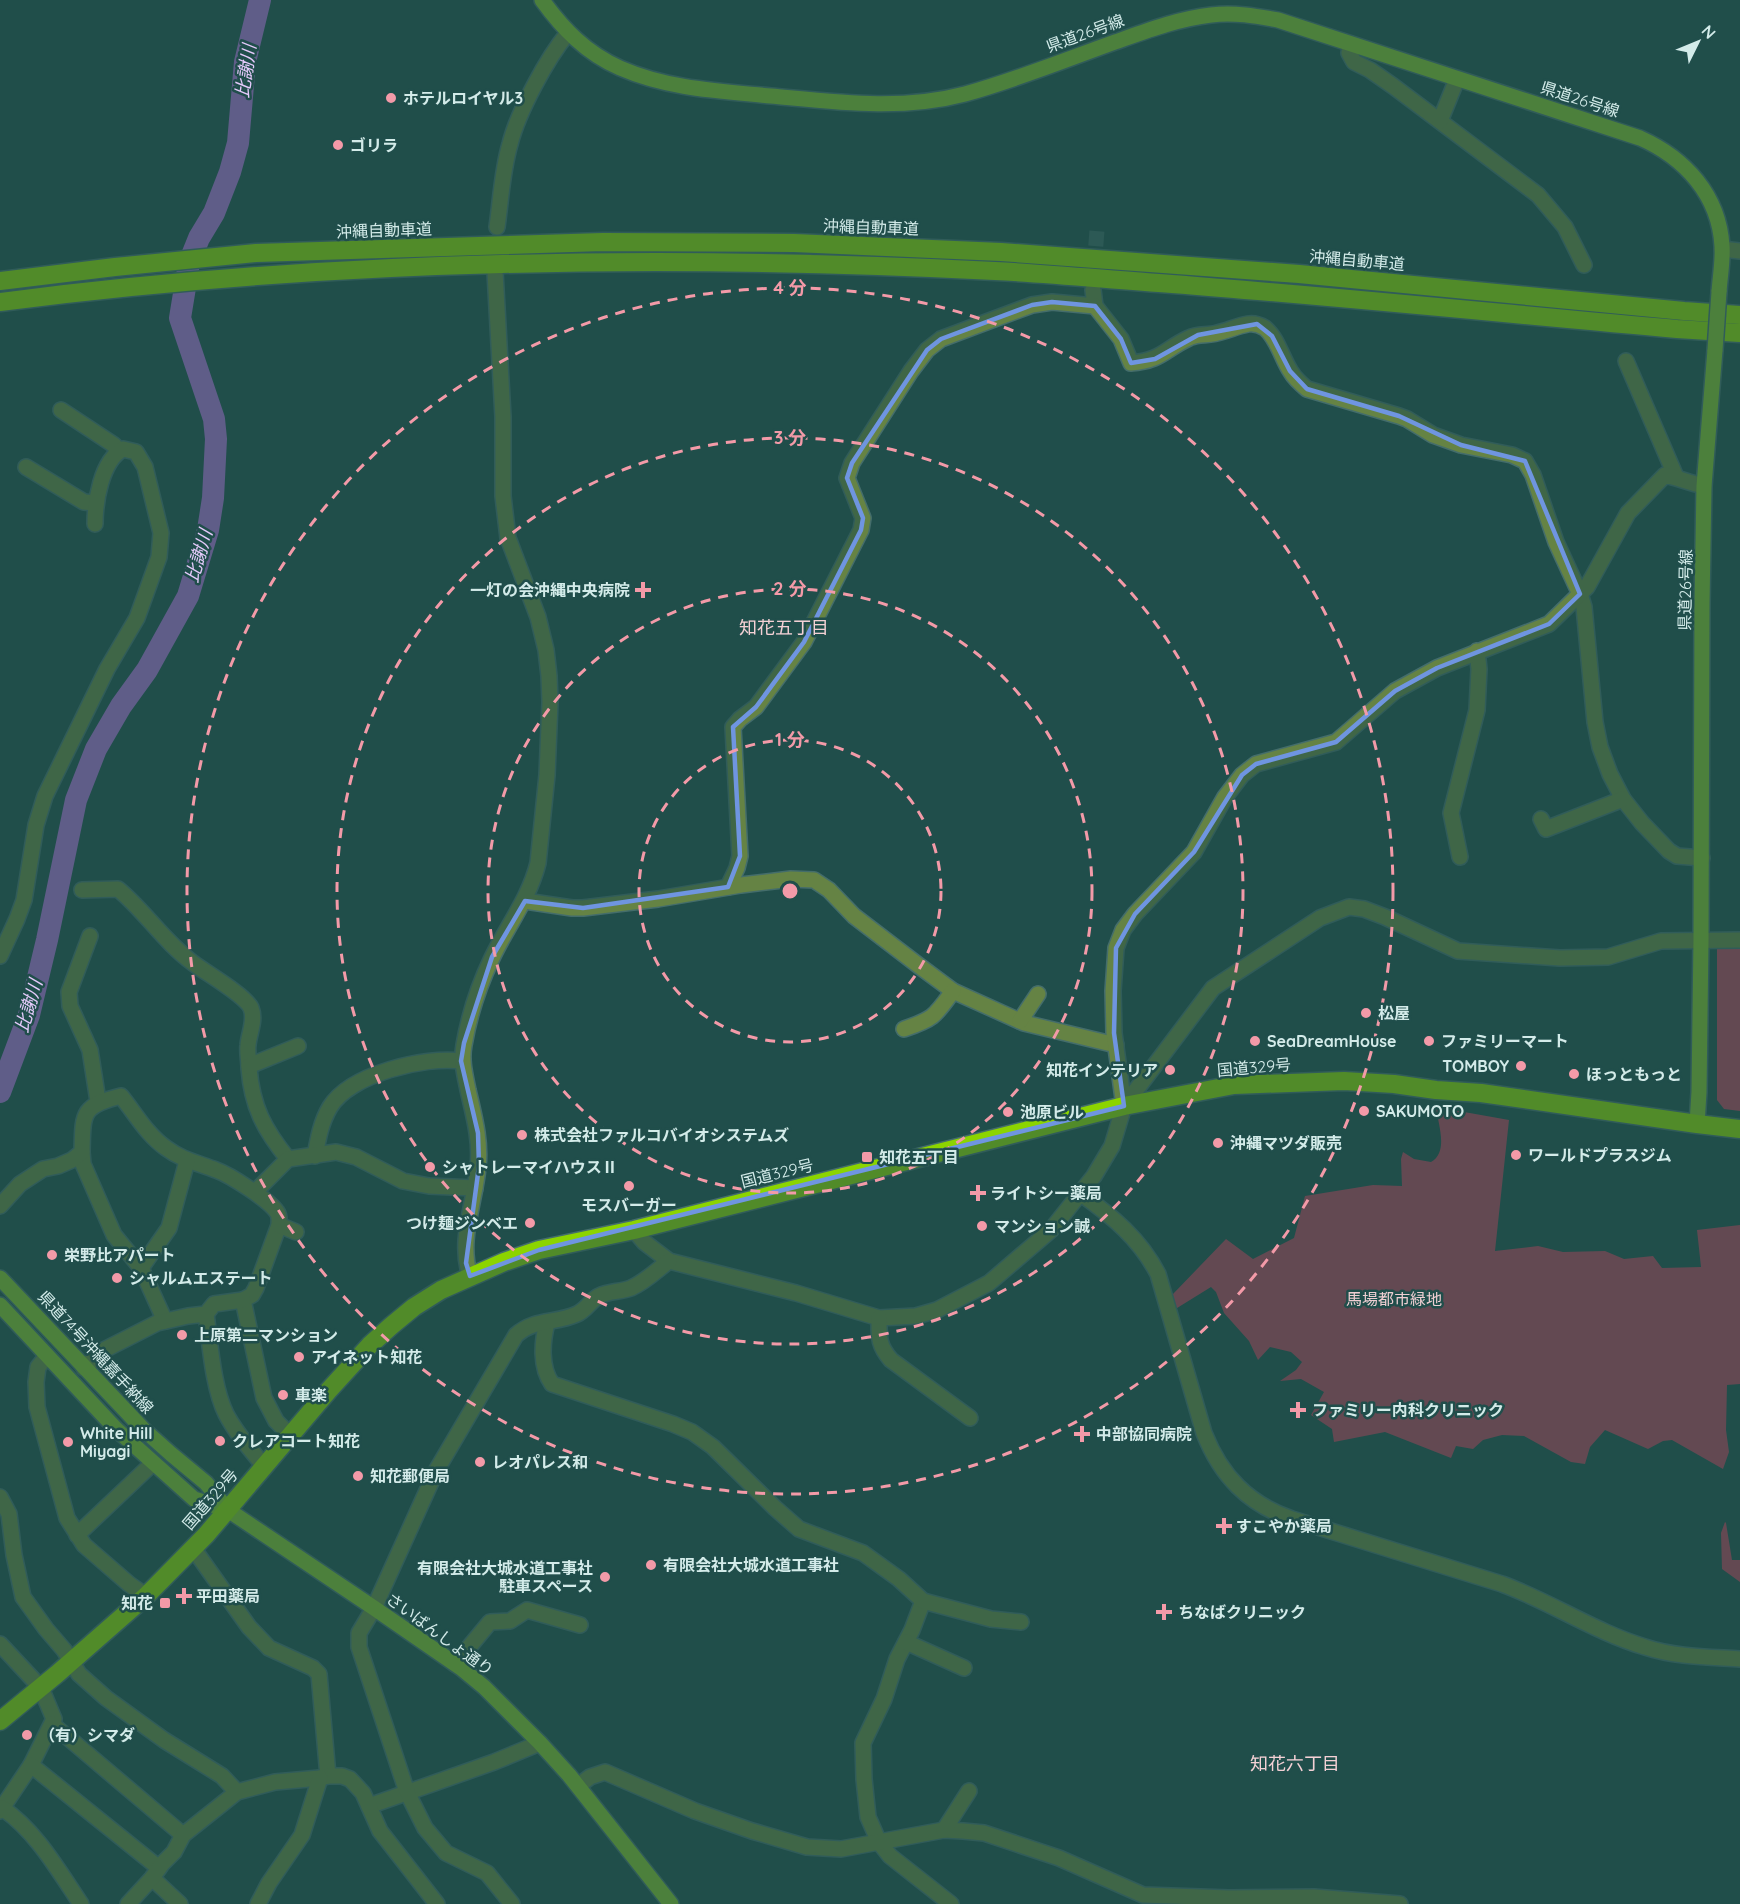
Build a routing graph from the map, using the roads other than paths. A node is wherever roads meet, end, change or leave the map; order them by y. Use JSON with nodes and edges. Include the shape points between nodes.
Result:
{"nodes":[{"id":1,"x":542,"y":0,"type":"edge"},
{"id":2,"x":568,"y":33,"type":"junction"},
{"id":3,"x":1351,"y":44,"type":"junction"},
{"id":4,"x":1457,"y":79,"type":"junction"},
{"id":5,"x":1440,"y":121,"type":"junction"},
{"id":6,"x":497,"y":227,"type":"dead end"},
{"id":7,"x":1722,"y":249,"type":"junction"},
{"id":8,"x":1740,"y":251,"type":"edge"},
{"id":9,"x":1584,"y":266,"type":"dead end"},
{"id":10,"x":495,"y":272,"type":"dead end"},
{"id":11,"x":0,"y":281,"type":"edge"},
{"id":12,"x":0,"y":302,"type":"edge"},
{"id":13,"x":1740,"y":315,"type":"edge"},
{"id":14,"x":1740,"y":333,"type":"edge"},
{"id":15,"x":1626,"y":361,"type":"dead end"},
{"id":16,"x":61,"y":410,"type":"dead end"},
{"id":17,"x":118,"y":451,"type":"junction"},
{"id":18,"x":26,"y":466,"type":"dead end"},
{"id":19,"x":1676,"y":477,"type":"junction"},
{"id":20,"x":1704,"y":486,"type":"junction"},
{"id":21,"x":95,"y":503,"type":"junction"},
{"id":22,"x":95,"y":524,"type":"dead end"},
{"id":23,"x":1580,"y":594,"type":"junction"},
{"id":24,"x":1477,"y":651,"type":"junction"},
{"id":25,"x":1623,"y":799,"type":"junction"},
{"id":26,"x":1541,"y":819,"type":"dead end"},
{"id":27,"x":1460,"y":857,"type":"dead end"},
{"id":28,"x":1702,"y":858,"type":"junction"},
{"id":29,"x":728,"y":887,"type":"junction"},
{"id":30,"x":82,"y":890,"type":"dead end"},
{"id":31,"x":525,"y":901,"type":"junction"},
{"id":32,"x":90,"y":936,"type":"dead end"},
{"id":33,"x":1701,"y":940,"type":"junction"},
{"id":34,"x":1740,"y":940,"type":"edge"},
{"id":35,"x":0,"y":956,"type":"edge"},
{"id":36,"x":953,"y":991,"type":"junction"},
{"id":37,"x":1038,"y":994,"type":"dead end"},
{"id":38,"x":1020,"y":1021,"type":"junction"},
{"id":39,"x":904,"y":1029,"type":"dead end"},
{"id":40,"x":1116,"y":1045,"type":"junction"},
{"id":41,"x":298,"y":1046,"type":"dead end"},
{"id":42,"x":461,"y":1061,"type":"junction"},
{"id":43,"x":249,"y":1066,"type":"junction"},
{"id":44,"x":98,"y":1101,"type":"junction"},
{"id":45,"x":1124,"y":1106,"type":"junction"},
{"id":46,"x":1697,"y":1124,"type":"junction"},
{"id":47,"x":1740,"y":1129,"type":"edge"},
{"id":48,"x":82,"y":1152,"type":"junction"},
{"id":49,"x":315,"y":1156,"type":"junction"},
{"id":50,"x":288,"y":1159,"type":"junction"},
{"id":51,"x":187,"y":1161,"type":"junction"},
{"id":52,"x":475,"y":1188,"type":"junction"},
{"id":53,"x":255,"y":1192,"type":"junction"},
{"id":54,"x":1081,"y":1194,"type":"junction"},
{"id":55,"x":0,"y":1206,"type":"edge"},
{"id":56,"x":279,"y":1225,"type":"junction"},
{"id":57,"x":634,"y":1230,"type":"junction"},
{"id":58,"x":296,"y":1232,"type":"dead end"},
{"id":59,"x":669,"y":1261,"type":"junction"},
{"id":60,"x":141,"y":1268,"type":"junction"},
{"id":61,"x":470,"y":1276,"type":"junction"},
{"id":62,"x":0,"y":1278,"type":"edge"},
{"id":63,"x":243,"y":1300,"type":"junction"},
{"id":64,"x":0,"y":1305,"type":"edge"},
{"id":65,"x":206,"y":1314,"type":"junction"},
{"id":66,"x":879,"y":1318,"type":"junction"},
{"id":67,"x":165,"y":1321,"type":"junction"},
{"id":68,"x":547,"y":1323,"type":"junction"},
{"id":69,"x":47,"y":1356,"type":"junction"},
{"id":70,"x":84,"y":1368,"type":"junction"},
{"id":71,"x":970,"y":1418,"type":"dead end"},
{"id":72,"x":290,"y":1435,"type":"junction"},
{"id":73,"x":153,"y":1463,"type":"junction"},
{"id":74,"x":264,"y":1466,"type":"junction"},
{"id":75,"x":0,"y":1497,"type":"edge"},
{"id":76,"x":228,"y":1510,"type":"junction"},
{"id":77,"x":77,"y":1535,"type":"junction"},
{"id":78,"x":193,"y":1548,"type":"junction"},
{"id":79,"x":146,"y":1596,"type":"junction"},
{"id":80,"x":923,"y":1601,"type":"junction"},
{"id":81,"x":374,"y":1608,"type":"junction"},
{"id":82,"x":1021,"y":1622,"type":"dead end"},
{"id":83,"x":580,"y":1625,"type":"dead end"},
{"id":84,"x":906,"y":1642,"type":"junction"},
{"id":85,"x":0,"y":1644,"type":"edge"},
{"id":86,"x":1740,"y":1659,"type":"edge"},
{"id":87,"x":72,"y":1661,"type":"junction"},
{"id":88,"x":455,"y":1664,"type":"junction"},
{"id":89,"x":964,"y":1668,"type":"dead end"},
{"id":90,"x":41,"y":1688,"type":"junction"},
{"id":91,"x":0,"y":1721,"type":"edge"},
{"id":92,"x":52,"y":1724,"type":"junction"},
{"id":93,"x":540,"y":1743,"type":"junction"},
{"id":94,"x":31,"y":1765,"type":"junction"},
{"id":95,"x":324,"y":1777,"type":"junction"},
{"id":96,"x":578,"y":1786,"type":"junction"},
{"id":97,"x":969,"y":1791,"type":"dead end"},
{"id":98,"x":237,"y":1792,"type":"junction"},
{"id":99,"x":406,"y":1792,"type":"junction"},
{"id":100,"x":369,"y":1806,"type":"junction"},
{"id":101,"x":1,"y":1810,"type":"edge"},
{"id":102,"x":944,"y":1830,"type":"junction"},
{"id":103,"x":183,"y":1835,"type":"junction"},
{"id":104,"x":879,"y":1842,"type":"junction"},
{"id":105,"x":155,"y":1873,"type":"junction"},
{"id":106,"x":81,"y":1904,"type":"edge"},
{"id":107,"x":128,"y":1904,"type":"edge"},
{"id":108,"x":180,"y":1904,"type":"edge"},
{"id":109,"x":258,"y":1904,"type":"edge"},
{"id":110,"x":436,"y":1904,"type":"edge"},
{"id":111,"x":512,"y":1904,"type":"edge"},
{"id":112,"x":671,"y":1904,"type":"edge"},
{"id":113,"x":951,"y":1904,"type":"edge"},
{"id":114,"x":1400,"y":1904,"type":"edge"}],
"edges":[{"from":1,"to":2,"type":"main road","name":"県道26号線"},
{"from":2,"to":3,"type":"main road","name":"県道26号線","via":[[618,67],[666,83],[845,104],[912,103],[962,95],[1158,27],[1212,15],[1260,16]]},
{"from":2,"to":6,"type":"street","via":[[546,65],[510,142]]},
{"from":3,"to":4,"type":"main road","name":"県道26号線"},
{"from":3,"to":5,"type":"street","via":[[1349,52],[1354,62]]},
{"from":4,"to":5,"type":"street"},
{"from":4,"to":7,"type":"main road","name":"県道26号線","via":[[1640,138],[1666,151],[1688,169],[1706,193],[1718,224]]},
{"from":5,"to":9,"type":"street","via":[[1538,195],[1565,227]]},
{"from":7,"to":8,"type":"street"},
{"from":7,"to":20,"type":"main road","name":"県道26号線","bridge":true},
{"from":10,"to":31,"type":"street","via":[[508,538],[538,617],[550,685],[548,775],[540,845]]},
{"from":11,"to":13,"type":"highway","name":"沖縄自動車道","via":[[256,254],[603,242],[794,243],[1001,252],[1299,274]]},
{"from":12,"to":14,"type":"highway","via":[[264,274],[603,261],[792,263],[999,271]]},
{"from":15,"to":19,"type":"street"},
{"from":16,"to":17,"type":"street"},
{"from":17,"to":21,"type":"street"},
{"from":17,"to":35,"type":"street","via":[[123,448],[136,452],[145,467],[161,533],[159,557],[137,618],[107,669],[45,796],[36,825],[24,900]]},
{"from":18,"to":21,"type":"street","via":[[84,502]]},
{"from":19,"to":20,"type":"street"},
{"from":19,"to":23,"type":"street","via":[[1665,475],[1628,513]]},
{"from":20,"to":28,"type":"main road","name":"県道26号線"},
{"from":21,"to":22,"type":"street"},
{"from":23,"to":24,"type":"street","via":[[1549,624]]},
{"from":23,"to":25,"type":"street","via":[[1600,747]]},
{"from":23,"to":29,"type":"street","via":[[1525,461],[1461,445],[1399,416],[1307,388],[1290,371],[1272,336],[1257,324],[1198,335],[1155,359],[1131,363],[1121,339],[1094,298],[1032,305],[942,339],[927,350],[852,463],[848,478],[863,518],[861,530],[804,642],[756,707],[734,727],[740,856]]},
{"from":24,"to":27,"type":"street","via":[[1477,710],[1451,813]]},
{"from":24,"to":40,"type":"street","via":[[1395,691],[1336,742],[1256,764],[1242,775],[1194,852],[1123,930],[1116,948],[1113,991]]},
{"from":25,"to":26,"type":"street","via":[[1546,829]]},
{"from":25,"to":28,"type":"street","via":[[1669,851],[1677,856]]},
{"from":28,"to":33,"type":"main road","name":"県道26号線"},
{"from":29,"to":31,"type":"street","via":[[583,908]]},
{"from":29,"to":36,"type":"street","via":[[814,880],[854,916]]},
{"from":30,"to":43,"type":"street","via":[[118,889],[190,962],[244,1000],[253,1017]]},
{"from":31,"to":42,"type":"street","via":[[482,982]]},
{"from":32,"to":44,"type":"street","via":[[69,992],[70,1006],[90,1050]]},
{"from":33,"to":34,"type":"street"},
{"from":33,"to":45,"type":"street","via":[[1661,940],[1608,957],[1458,951],[1385,917],[1349,907],[1320,918],[1213,988]]},
{"from":33,"to":46,"type":"main road","name":"県道26号線"},
{"from":36,"to":38,"type":"street"},
{"from":36,"to":39,"type":"street","via":[[935,1016]]},
{"from":37,"to":38,"type":"street"},
{"from":38,"to":40,"type":"street"},
{"from":40,"to":45,"type":"street"},
{"from":41,"to":43,"type":"street"},
{"from":42,"to":49,"type":"street","via":[[445,1059],[406,1065],[362,1079],[331,1105]]},
{"from":42,"to":52,"type":"street","via":[[478,1133]]},
{"from":43,"to":50,"type":"street","via":[[253,1102],[259,1117]]},
{"from":44,"to":48,"type":"street","via":[[86,1111],[82,1123]]},
{"from":44,"to":51,"type":"street","via":[[121,1096],[151,1135]]},
{"from":45,"to":46,"type":"highway","name":"国道329号","via":[[1234,1086],[1344,1081],[1481,1093]]},
{"from":45,"to":54,"type":"street","via":[[1112,1146]]},
{"from":45,"to":57,"type":"highway","name":"国道329号"},
{"from":46,"to":47,"type":"highway","name":"国道329号"},
{"from":48,"to":55,"type":"street","via":[[20,1184]]},
{"from":48,"to":60,"type":"street","via":[[83,1164],[114,1235]]},
{"from":49,"to":50,"type":"street"},
{"from":49,"to":52,"type":"street","via":[[336,1152],[356,1157],[403,1181]]},
{"from":50,"to":53,"type":"street"},
{"from":51,"to":53,"type":"street","via":[[218,1171]]},
{"from":51,"to":60,"type":"street","via":[[169,1228]]},
{"from":52,"to":61,"type":"street","via":[[465,1248]]},
{"from":53,"to":56,"type":"street","via":[[278,1212]]},
{"from":54,"to":66,"type":"street","via":[[1051,1230],[989,1283],[937,1310],[916,1316]]},
{"from":54,"to":86,"type":"street","via":[[1123,1227],[1151,1261],[1212,1452],[1233,1482],[1258,1504],[1292,1519],[1518,1590],[1646,1648],[1680,1655]]},
{"from":56,"to":58,"type":"street"},
{"from":56,"to":63,"type":"street","via":[[256,1288]]},
{"from":57,"to":59,"type":"street"},
{"from":57,"to":61,"type":"highway","name":"国道329号","via":[[539,1250]]},
{"from":59,"to":66,"type":"street"},
{"from":59,"to":68,"type":"street","via":[[644,1281],[598,1297],[577,1314]]},
{"from":60,"to":67,"type":"street"},
{"from":61,"to":72,"type":"highway","name":"国道329号","via":[[414,1307],[391,1326]]},
{"from":62,"to":70,"type":"main road","name":"県道74号沖縄嘉手納線"},
{"from":63,"to":65,"type":"street","via":[[214,1304]]},
{"from":63,"to":72,"type":"street","via":[[264,1398],[276,1421]]},
{"from":64,"to":69,"type":"main road"},
{"from":65,"to":67,"type":"street"},
{"from":65,"to":74,"type":"street","via":[[220,1399],[241,1438]]},
{"from":66,"to":71,"type":"street","via":[[882,1349],[891,1360]]},
{"from":67,"to":70,"type":"street","via":[[102,1351]]},
{"from":68,"to":80,"type":"street","via":[[545,1371],[552,1384],[692,1432],[799,1529],[862,1553]]},
{"from":68,"to":81,"type":"street","via":[[524,1327],[505,1352],[436,1471]]},
{"from":69,"to":73,"type":"main road"},
{"from":69,"to":77,"type":"street","via":[[38,1366],[37,1407],[67,1518]]},
{"from":70,"to":76,"type":"main road","name":"県道74号沖縄嘉手納線","via":[[164,1448],[206,1483]]},
{"from":72,"to":74,"type":"highway","name":"国道329号"},
{"from":73,"to":76,"type":"main road","via":[[194,1499]]},
{"from":73,"to":77,"type":"street"},
{"from":74,"to":76,"type":"highway","name":"国道329号"},
{"from":75,"to":87,"type":"street","via":[[9,1514],[23,1597]]},
{"from":76,"to":78,"type":"highway","name":"国道329号"},
{"from":76,"to":81,"type":"main road","name":"さいばんしょ通り"},
{"from":77,"to":79,"type":"street"},
{"from":78,"to":79,"type":"highway","name":"国道329号"},
{"from":78,"to":95,"type":"street","via":[[249,1627],[269,1648],[319,1674]]},
{"from":79,"to":87,"type":"highway","name":"国道329号"},
{"from":80,"to":82,"type":"street","via":[[991,1619]]},
{"from":80,"to":84,"type":"street"},
{"from":81,"to":88,"type":"main road","name":"さいばんしょ通り"},
{"from":81,"to":99,"type":"street","via":[[359,1633],[359,1647]]},
{"from":83,"to":88,"type":"street","via":[[527,1610],[510,1621],[490,1622]]},
{"from":84,"to":89,"type":"street"},
{"from":84,"to":104,"type":"street","via":[[862,1743],[868,1817]]},
{"from":85,"to":90,"type":"street"},
{"from":87,"to":90,"type":"highway","name":"国道329号"},
{"from":87,"to":98,"type":"street","via":[[79,1674],[106,1698],[222,1776]]},
{"from":88,"to":93,"type":"main road","name":"さいばんしょ通り"},
{"from":90,"to":91,"type":"highway","name":"国道329号"},
{"from":90,"to":92,"type":"street","via":[[54,1719]]},
{"from":92,"to":94,"type":"street"},
{"from":92,"to":103,"type":"street"},
{"from":93,"to":96,"type":"main road","name":"さいばんしょ通り"},
{"from":93,"to":99,"type":"street"},
{"from":94,"to":101,"type":"street"},
{"from":94,"to":105,"type":"street"},
{"from":95,"to":98,"type":"street","via":[[275,1782]]},
{"from":95,"to":100,"type":"street","via":[[350,1779]]},
{"from":95,"to":109,"type":"street","via":[[302,1834]]},
{"from":96,"to":104,"type":"street","via":[[605,1772],[695,1811],[807,1847],[841,1849]]},
{"from":96,"to":112,"type":"main road","name":"さいばんしょ通り"},
{"from":97,"to":102,"type":"street"},
{"from":98,"to":103,"type":"street"},
{"from":99,"to":100,"type":"street"},
{"from":99,"to":111,"type":"street","via":[[425,1828],[446,1853],[487,1873]]},
{"from":100,"to":110,"type":"street","via":[[380,1831]]},
{"from":101,"to":106,"type":"street","via":[[33,1836]]},
{"from":102,"to":104,"type":"street"},
{"from":102,"to":114,"type":"street","via":[[984,1833],[1015,1842],[1143,1895],[1314,1897]]},
{"from":103,"to":105,"type":"street"},
{"from":104,"to":113,"type":"street","via":[[890,1856]]},
{"from":105,"to":107,"type":"street"},
{"from":105,"to":108,"type":"street"}]}
